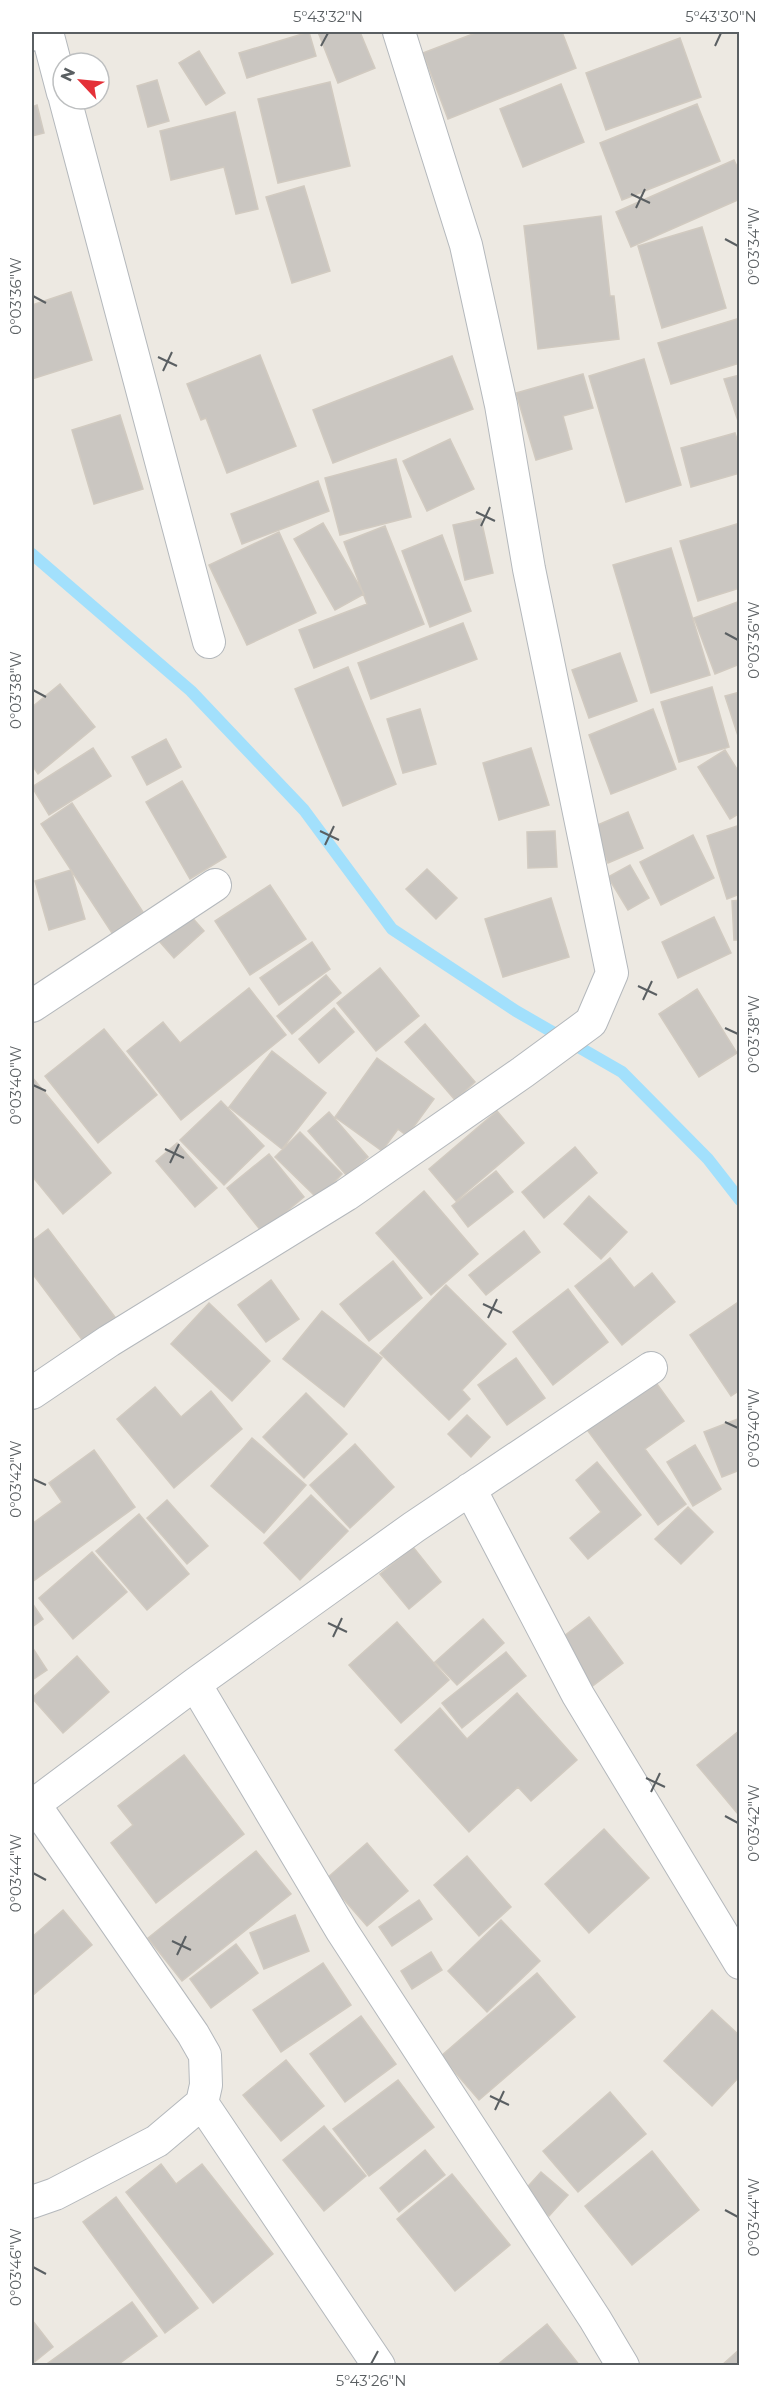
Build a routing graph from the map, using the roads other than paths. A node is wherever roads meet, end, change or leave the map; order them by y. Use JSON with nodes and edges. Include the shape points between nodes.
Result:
{"nodes":[{"id":1,"x":37,"y":32,"type":"edge"},
{"id":2,"x":47,"y":32,"type":"edge"},
{"id":3,"x":399,"y":32,"type":"edge"},
{"id":4,"x":32,"y":34,"type":"edge"},
{"id":5,"x":52,"y":51,"type":"edge"},
{"id":6,"x":68,"y":111,"type":"edge"},
{"id":7,"x":209,"y":642,"type":"dead end"},
{"id":8,"x":215,"y":885,"type":"dead end"},
{"id":9,"x":32,"y":1006,"type":"edge"},
{"id":10,"x":651,"y":1368,"type":"dead end"},
{"id":11,"x":32,"y":1393,"type":"edge"},
{"id":12,"x":470,"y":1489,"type":"junction"},
{"id":13,"x":195,"y":1683,"type":"junction"},
{"id":14,"x":33,"y":1805,"type":"edge"},
{"id":15,"x":740,"y":1963,"type":"edge"},
{"id":16,"x":202,"y":2103,"type":"junction"},
{"id":17,"x":32,"y":2202,"type":"edge"},
{"id":18,"x":379,"y":2366,"type":"edge"},
{"id":19,"x":623,"y":2366,"type":"edge"}],
"edges":[{"from":1,"to":4,"type":"main road"},
{"from":2,"to":5,"type":"street"},
{"from":3,"to":11,"type":"street","via":[[466,245],[612,973],[591,1022],[523,1072],[346,1195]]},
{"from":6,"to":7,"type":"street"},
{"from":8,"to":9,"type":"street"},
{"from":10,"to":12,"type":"street"},
{"from":12,"to":13,"type":"street"},
{"from":12,"to":15,"type":"street","via":[[578,1695]]},
{"from":13,"to":14,"type":"street"},
{"from":13,"to":19,"type":"street","via":[[342,1931]]},
{"from":14,"to":16,"type":"street","via":[[194,2034],[204,2055],[206,2085]]},
{"from":16,"to":17,"type":"street","via":[[157,2141]]},
{"from":16,"to":18,"type":"street"}]}
